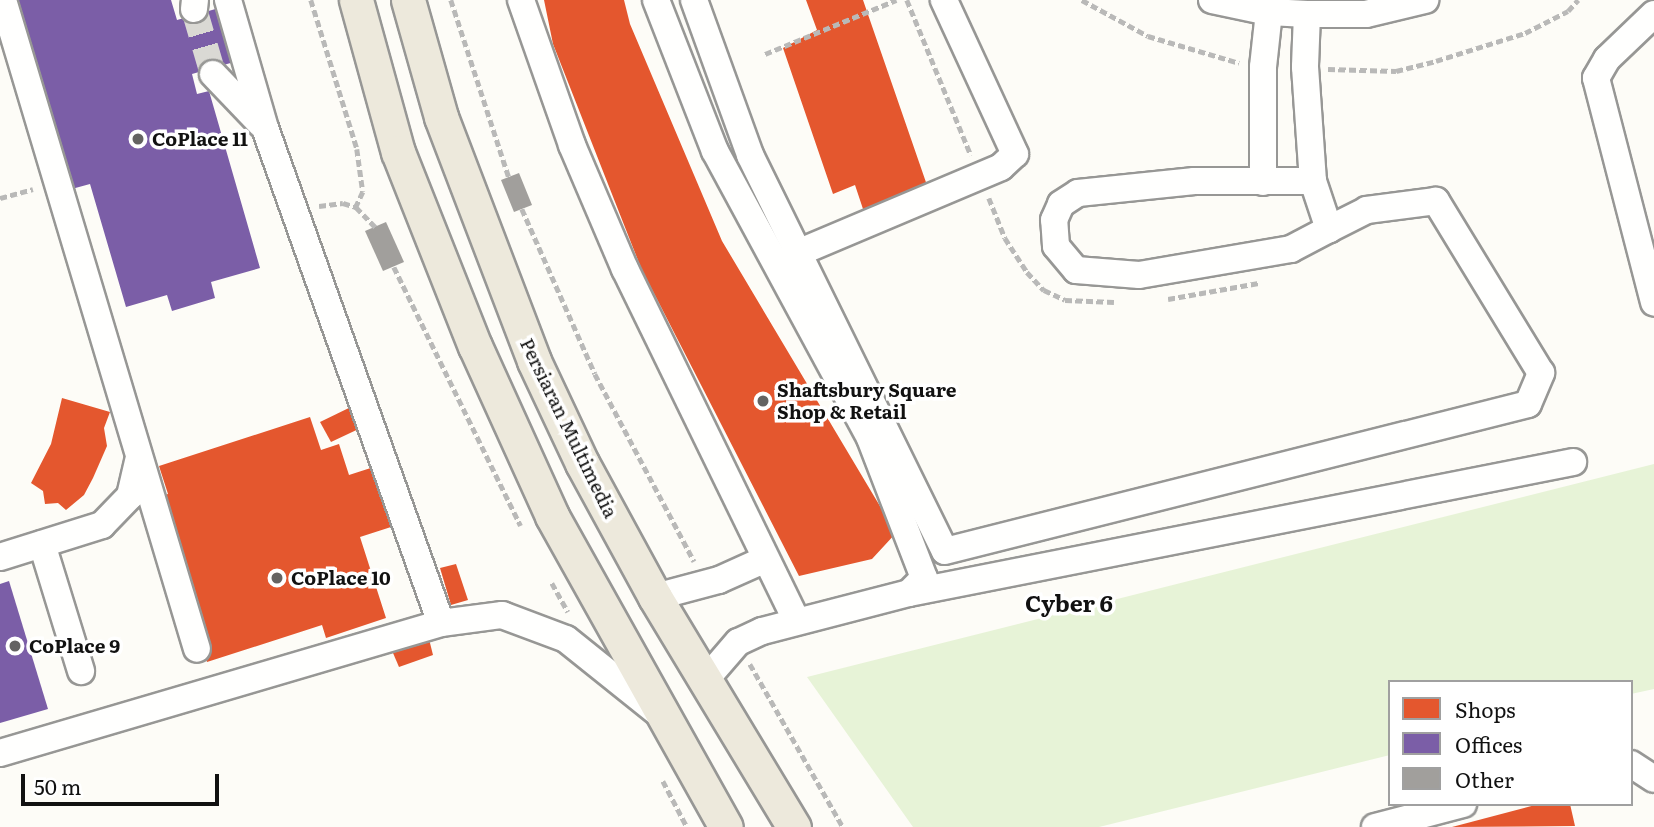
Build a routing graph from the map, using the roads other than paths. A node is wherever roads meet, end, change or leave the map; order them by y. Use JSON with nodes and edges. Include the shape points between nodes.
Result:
{"nodes":[{"id":1,"x":3,"y":0,"type":"edge"},
{"id":2,"x":228,"y":0,"type":"edge"},
{"id":3,"x":356,"y":0,"type":"edge"},
{"id":4,"x":408,"y":0,"type":"edge"},
{"id":5,"x":521,"y":0,"type":"edge"},
{"id":6,"x":656,"y":0,"type":"edge"},
{"id":7,"x":694,"y":0,"type":"edge"},
{"id":8,"x":944,"y":0,"type":"edge"},
{"id":9,"x":1212,"y":0,"type":"edge"},
{"id":10,"x":1425,"y":0,"type":"edge"},
{"id":11,"x":1269,"y":12,"type":"junction"},
{"id":12,"x":1307,"y":14,"type":"junction"},
{"id":13,"x":1654,"y":15,"type":"edge"},
{"id":14,"x":213,"y":74,"type":"tunnel mouth"},
{"id":15,"x":264,"y":128,"type":"junction"},
{"id":16,"x":1263,"y":181,"type":"junction"},
{"id":17,"x":1313,"y":181,"type":"junction"},
{"id":18,"x":1329,"y":229,"type":"junction"},
{"id":19,"x":800,"y":252,"type":"junction"},
{"id":20,"x":1654,"y":303,"type":"edge"},
{"id":21,"x":139,"y":454,"type":"junction"},
{"id":22,"x":1573,"y":462,"type":"dead end"},
{"id":23,"x":43,"y":544,"type":"junction"},
{"id":24,"x":0,"y":557,"type":"edge"},
{"id":25,"x":766,"y":559,"type":"junction"},
{"id":26,"x":909,"y":593,"type":"junction"},
{"id":27,"x":655,"y":597,"type":"junction"},
{"id":28,"x":796,"y":620,"type":"junction"},
{"id":29,"x":441,"y":622,"type":"junction"},
{"id":30,"x":197,"y":649,"type":"dead end"},
{"id":31,"x":81,"y":671,"type":"dead end"},
{"id":32,"x":707,"y":678,"type":"junction"},
{"id":33,"x":662,"y":716,"type":"junction"},
{"id":34,"x":0,"y":753,"type":"edge"},
{"id":35,"x":1633,"y":765,"type":"edge"},
{"id":36,"x":1654,"y":779,"type":"edge"},
{"id":37,"x":1456,"y":806,"type":"edge"},
{"id":38,"x":1387,"y":826,"type":"edge"},
{"id":39,"x":726,"y":827,"type":"edge"},
{"id":40,"x":794,"y":827,"type":"edge"}],
"edges":[{"from":1,"to":21,"type":"street"},
{"from":2,"to":15,"type":"street"},
{"from":3,"to":33,"type":"main road","via":[[398,152],[475,346],[552,516]]},
{"from":4,"to":27,"type":"main road","name":"Persiaran Multimedia","via":[[441,117],[534,361],[582,463]]},
{"from":5,"to":25,"type":"street","via":[[606,225]]},
{"from":6,"to":26,"type":"street","via":[[715,151],[870,438],[922,567],[921,585]]},
{"from":7,"to":19,"type":"street","via":[[750,155]]},
{"from":8,"to":19,"type":"street","via":[[1015,154],[1001,167]]},
{"from":9,"to":11,"type":"street"},
{"from":10,"to":12,"type":"street","via":[[1366,14]]},
{"from":11,"to":12,"type":"street"},
{"from":11,"to":16,"type":"street","via":[[1263,67]]},
{"from":12,"to":17,"type":"street","via":[[1305,67]]},
{"from":13,"to":20,"type":"street","via":[[1606,59],[1596,78]]},
{"from":14,"to":15,"type":"street"},
{"from":15,"to":29,"type":"street"},
{"from":16,"to":17,"type":"street"},
{"from":16,"to":18,"type":"street","via":[[1172,182],[1078,193],[1061,204],[1054,219],[1056,246],[1076,270],[1139,275],[1291,249]]},
{"from":17,"to":18,"type":"street"},
{"from":18,"to":19,"type":"street","via":[[1367,211],[1436,201],[1541,373],[1528,404],[945,551]]},
{"from":21,"to":23,"type":"street","via":[[136,483],[114,516],[87,531]]},
{"from":21,"to":30,"type":"street"},
{"from":22,"to":26,"type":"street"},
{"from":23,"to":24,"type":"street"},
{"from":23,"to":31,"type":"street"},
{"from":25,"to":27,"type":"street","via":[[706,584]]},
{"from":25,"to":28,"type":"street"},
{"from":26,"to":28,"type":"street"},
{"from":27,"to":32,"type":"main road","name":"Persiaran Multimedia"},
{"from":28,"to":32,"type":"street","via":[[738,642]]},
{"from":29,"to":33,"type":"street","via":[[502,615],[533,623],[566,639]]},
{"from":29,"to":34,"type":"street"},
{"from":32,"to":40,"type":"main road","name":"Persiaran Multimedia"},
{"from":33,"to":39,"type":"main road"},
{"from":35,"to":36,"type":"street"},
{"from":37,"to":38,"type":"street"}]}
